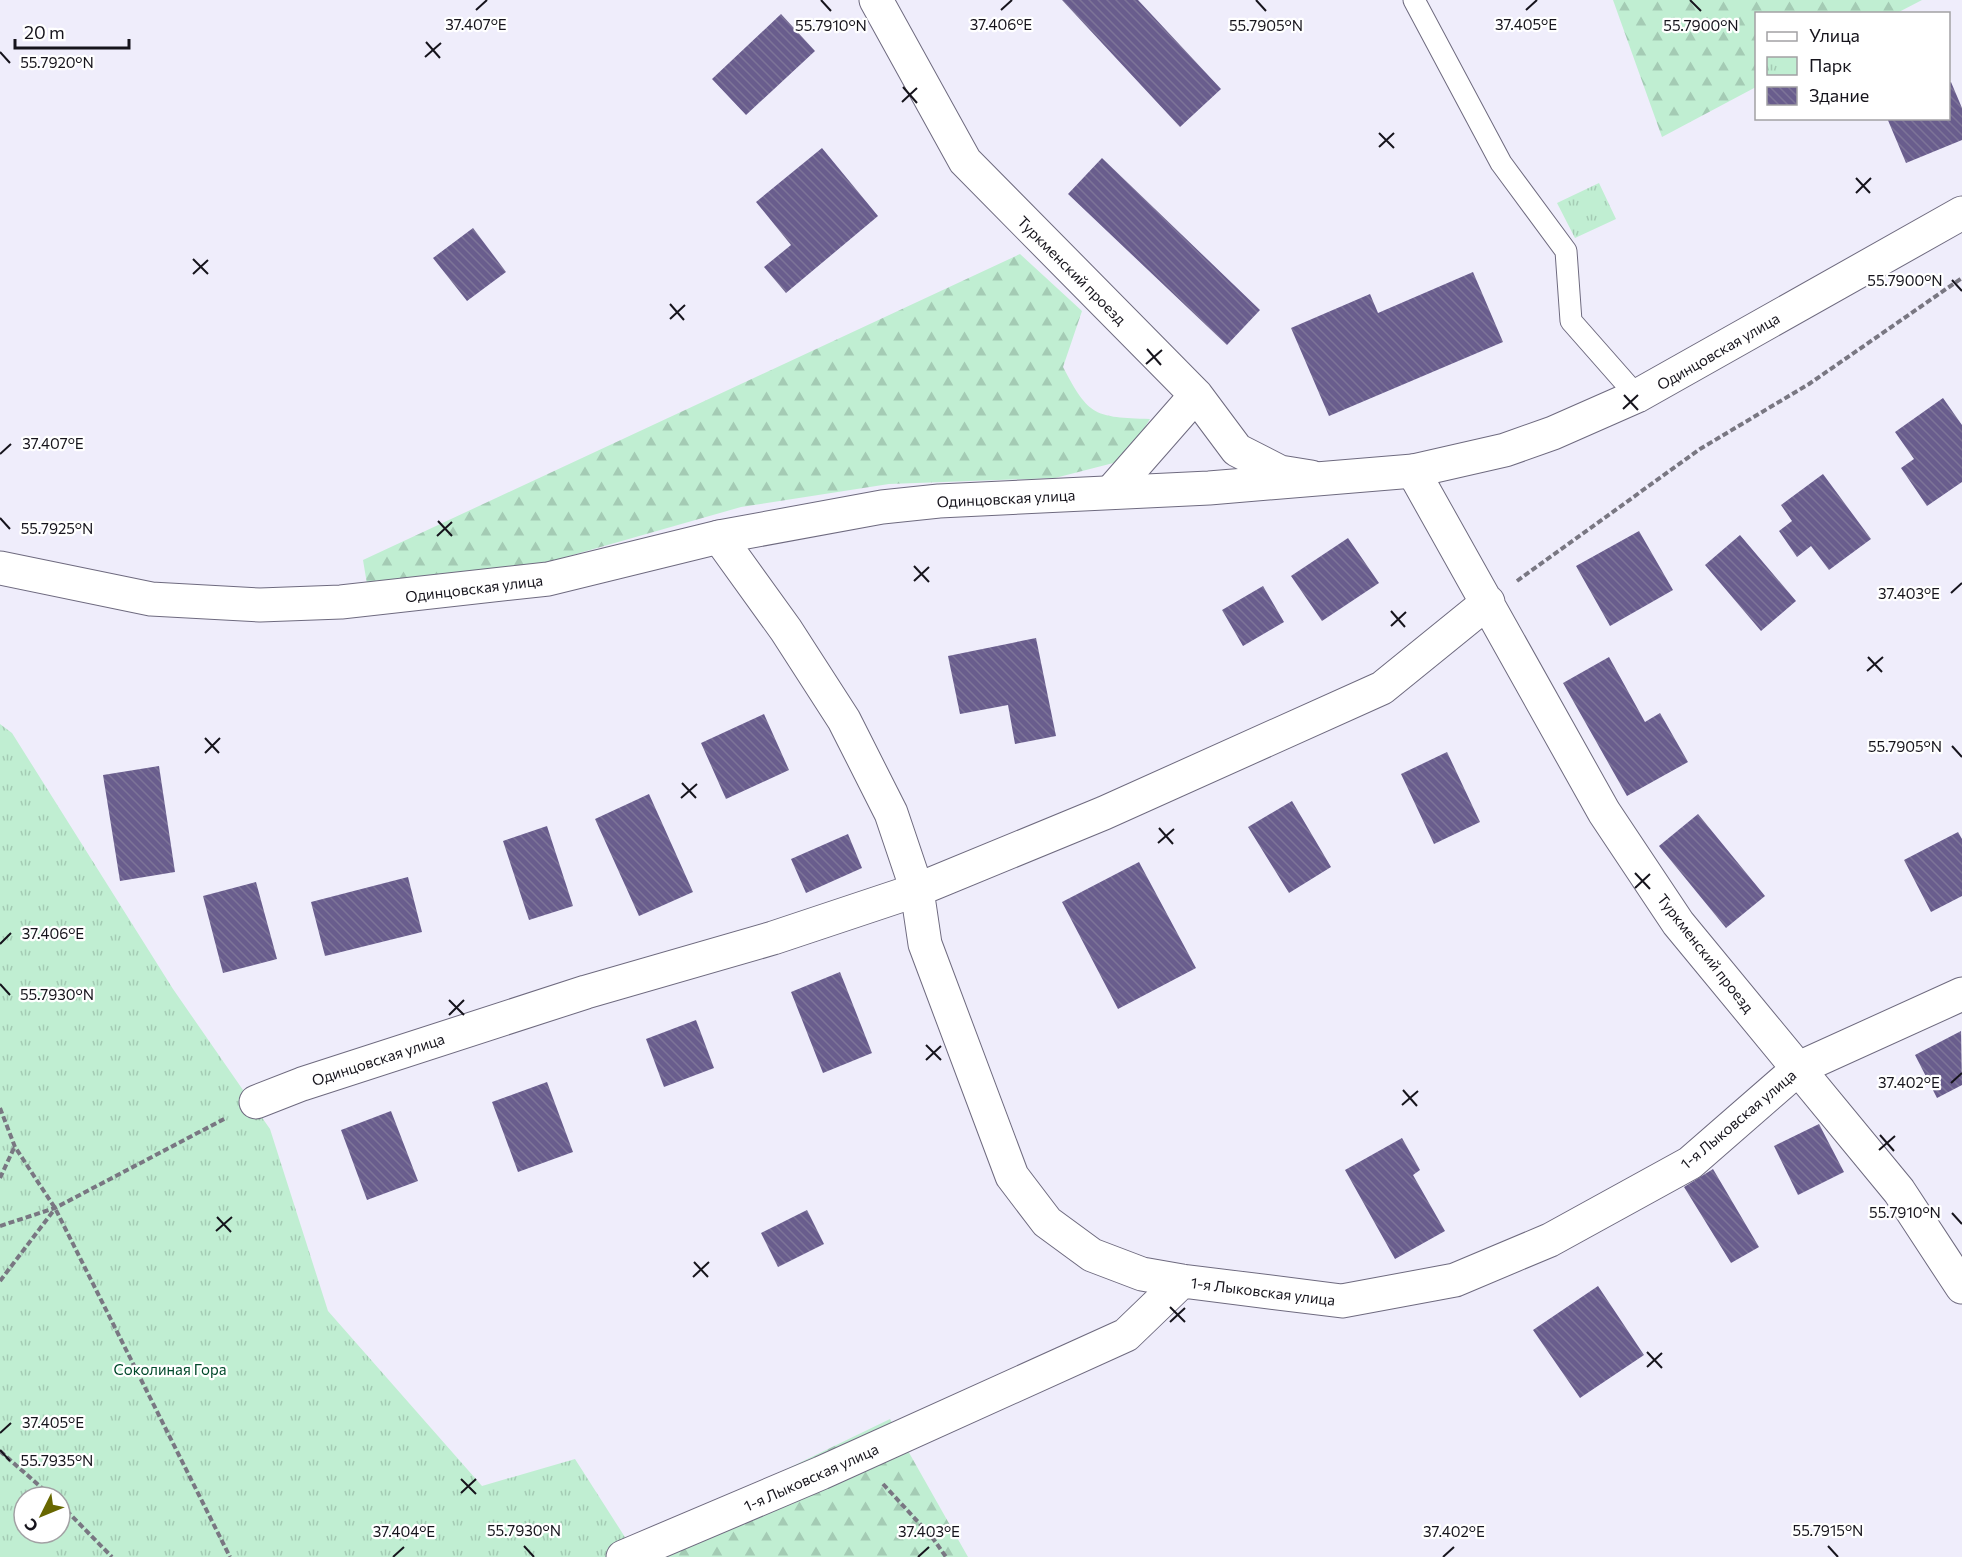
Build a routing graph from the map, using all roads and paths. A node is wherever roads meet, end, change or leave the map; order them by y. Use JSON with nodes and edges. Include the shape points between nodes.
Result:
{"nodes":[{"id":1,"x":876,"y":0,"type":"edge"},
{"id":2,"x":1414,"y":0,"type":"edge"},
{"id":3,"x":1962,"y":213,"type":"edge"},
{"id":4,"x":1962,"y":278,"type":"edge"},
{"id":5,"x":1196,"y":395,"type":"junction"},
{"id":6,"x":1637,"y":396,"type":"junction"},
{"id":7,"x":1413,"y":471,"type":"junction"},
{"id":8,"x":1323,"y":480,"type":"junction"},
{"id":9,"x":1111,"y":492,"type":"junction"},
{"id":10,"x":719,"y":537,"type":"junction"},
{"id":11,"x":0,"y":568,"type":"edge"},
{"id":12,"x":1488,"y":602,"type":"junction"},
{"id":13,"x":916,"y":890,"type":"junction"},
{"id":14,"x":1962,"y":994,"type":"edge"},
{"id":15,"x":1799,"y":1068,"type":"junction"},
{"id":16,"x":256,"y":1102,"type":"joint"},
{"id":17,"x":0,"y":1108,"type":"edge"},
{"id":18,"x":15,"y":1147,"type":"junction"},
{"id":19,"x":0,"y":1178,"type":"edge"},
{"id":20,"x":55,"y":1208,"type":"junction"},
{"id":21,"x":0,"y":1226,"type":"edge"},
{"id":22,"x":0,"y":1281,"type":"edge"},
{"id":23,"x":1182,"y":1281,"type":"junction"},
{"id":24,"x":1962,"y":1287,"type":"edge"},
{"id":25,"x":0,"y":1451,"type":"edge"},
{"id":26,"x":857,"y":1457,"type":"junction"},
{"id":27,"x":38,"y":1485,"type":"edge"},
{"id":28,"x":72,"y":1516,"type":"edge"},
{"id":29,"x":112,"y":1557,"type":"edge"},
{"id":30,"x":230,"y":1557,"type":"edge"},
{"id":31,"x":623,"y":1557,"type":"edge"},
{"id":32,"x":946,"y":1557,"type":"edge"}],
"edges":[{"from":1,"to":5,"type":"street","name":"Туркменский проезд","via":[[965,162]]},
{"from":2,"to":6,"type":"lane","via":[[1501,163],[1566,251],[1571,321]]},
{"from":3,"to":6,"type":"street","name":"Одинцовская улица"},
{"from":4,"to":12,"type":"path","via":[[1809,384],[1700,449]]},
{"from":5,"to":8,"type":"street","name":"Туркменский проезд","via":[[1238,450],[1280,472]]},
{"from":5,"to":9,"type":"street"},
{"from":6,"to":7,"type":"street","name":"Одинцовская улица","via":[[1505,450]]},
{"from":7,"to":8,"type":"street","name":"Одинцовская улица"},
{"from":7,"to":12,"type":"street","name":"Туркменский проезд"},
{"from":8,"to":9,"type":"street","name":"Одинцовская улица"},
{"from":9,"to":10,"type":"street","name":"Одинцовская улица","via":[[882,507]]},
{"from":10,"to":11,"type":"street","name":"Одинцовская улица","via":[[548,579],[341,602],[260,605],[151,599]]},
{"from":10,"to":13,"type":"street","via":[[844,720],[891,813]]},
{"from":12,"to":13,"type":"street","name":"Одинцовская улица","via":[[1382,688],[1104,813]]},
{"from":12,"to":15,"type":"street","name":"Туркменский проезд","via":[[1604,812],[1678,923]]},
{"from":13,"to":16,"type":"street","name":"Одинцовская улица","via":[[773,938],[575,995]]},
{"from":13,"to":23,"type":"street","via":[[926,944],[1012,1176],[1047,1222],[1092,1255],[1142,1274]]},
{"from":14,"to":15,"type":"street","name":"1-я Лыковская улица"},
{"from":15,"to":23,"type":"street","name":"1-я Лыковская улица","via":[[1690,1164],[1550,1240],[1455,1280],[1342,1301]]},
{"from":15,"to":24,"type":"street","name":"Туркменский проезд","via":[[1899,1191]]},
{"from":16,"to":20,"type":"path"},
{"from":17,"to":18,"type":"path"},
{"from":18,"to":19,"type":"path"},
{"from":18,"to":20,"type":"path"},
{"from":20,"to":21,"type":"path"},
{"from":20,"to":22,"type":"path"},
{"from":20,"to":30,"type":"path"},
{"from":23,"to":26,"type":"street","name":"1-я Лыковская улица","via":[[1126,1335]]},
{"from":25,"to":27,"type":"path"},
{"from":26,"to":31,"type":"street","name":"1-я Лыковская улица"},
{"from":26,"to":32,"type":"path"},
{"from":28,"to":29,"type":"path"}]}
